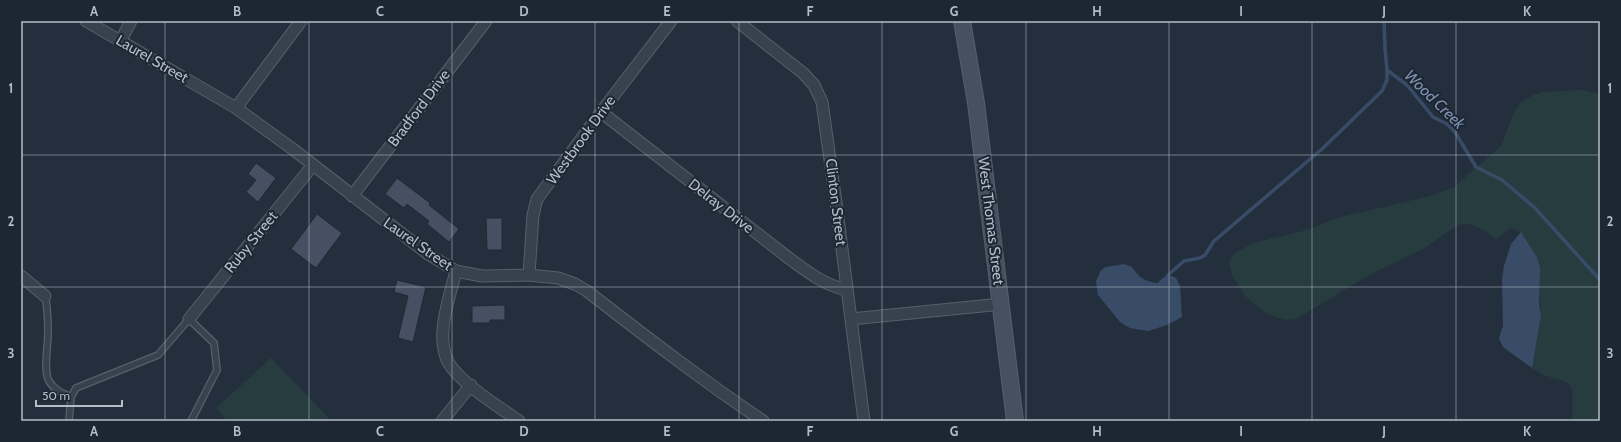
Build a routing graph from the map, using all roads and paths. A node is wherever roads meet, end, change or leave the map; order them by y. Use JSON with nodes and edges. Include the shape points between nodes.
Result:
{"nodes":[{"id":1,"x":86,"y":21,"type":"edge"},
{"id":2,"x":131,"y":21,"type":"edge"},
{"id":3,"x":302,"y":21,"type":"edge"},
{"id":4,"x":486,"y":21,"type":"edge"},
{"id":5,"x":671,"y":21,"type":"edge"},
{"id":6,"x":737,"y":21,"type":"edge"},
{"id":7,"x":962,"y":21,"type":"edge"},
{"id":8,"x":120,"y":40,"type":"junction"},
{"id":9,"x":236,"y":108,"type":"junction"},
{"id":10,"x":601,"y":112,"type":"junction"},
{"id":11,"x":313,"y":165,"type":"junction"},
{"id":12,"x":352,"y":196,"type":"junction"},
{"id":13,"x":456,"y":271,"type":"junction"},
{"id":14,"x":529,"y":275,"type":"junction"},
{"id":15,"x":21,"y":276,"type":"edge"},
{"id":16,"x":846,"y":290,"type":"junction"},
{"id":17,"x":45,"y":296,"type":"joint"},
{"id":18,"x":1002,"y":304,"type":"junction"},
{"id":19,"x":189,"y":319,"type":"junction"},
{"id":20,"x":851,"y":319,"type":"junction"},
{"id":21,"x":471,"y":385,"type":"junction"},
{"id":22,"x":71,"y":396,"type":"junction"},
{"id":23,"x":69,"y":421,"type":"edge"},
{"id":24,"x":191,"y":421,"type":"edge"},
{"id":25,"x":442,"y":421,"type":"edge"},
{"id":26,"x":519,"y":421,"type":"edge"},
{"id":27,"x":763,"y":421,"type":"edge"},
{"id":28,"x":864,"y":421,"type":"edge"},
{"id":29,"x":1015,"y":421,"type":"edge"}],
"edges":[{"from":1,"to":8,"type":"street","name":"Laurel Street"},
{"from":2,"to":8,"type":"street"},
{"from":3,"to":9,"type":"street"},
{"from":4,"to":12,"type":"street","name":"Bradford Drive"},
{"from":5,"to":10,"type":"street","name":"Westbrook Drive"},
{"from":6,"to":16,"type":"street","name":"Clinton Street","via":[[804,73],[814,85],[822,102]]},
{"from":7,"to":18,"type":"street","name":"West Thomas Street","via":[[976,103]]},
{"from":8,"to":9,"type":"street","name":"Laurel Street"},
{"from":9,"to":11,"type":"street","name":"Laurel Street"},
{"from":10,"to":14,"type":"street","name":"Westbrook Drive","via":[[537,199],[532,215]]},
{"from":10,"to":16,"type":"street","name":"Delray Drive","via":[[790,259],[820,280]]},
{"from":11,"to":12,"type":"street","name":"Laurel Street"},
{"from":11,"to":19,"type":"street","name":"Ruby Street"},
{"from":12,"to":13,"type":"street","name":"Laurel Street","via":[[428,254]]},
{"from":13,"to":14,"type":"street","name":"Laurel Street","via":[[482,276]]},
{"from":13,"to":21,"type":"street","via":[[444,321],[445,352],[453,370]]},
{"from":14,"to":27,"type":"street","name":"Laurel Street","via":[[558,278],[587,291]]},
{"from":15,"to":17,"type":"street"},
{"from":16,"to":20,"type":"street","name":"Clinton Street"},
{"from":17,"to":22,"type":"lane","via":[[48,332],[46,372],[56,390]]},
{"from":18,"to":20,"type":"street"},
{"from":18,"to":29,"type":"street","name":"West Thomas Street"},
{"from":19,"to":22,"type":"lane","via":[[158,355],[76,388]]},
{"from":19,"to":24,"type":"lane","via":[[214,343],[217,370]]},
{"from":20,"to":28,"type":"street","name":"Clinton Street"},
{"from":21,"to":25,"type":"street"},
{"from":21,"to":26,"type":"street"},
{"from":22,"to":23,"type":"lane"}]}
